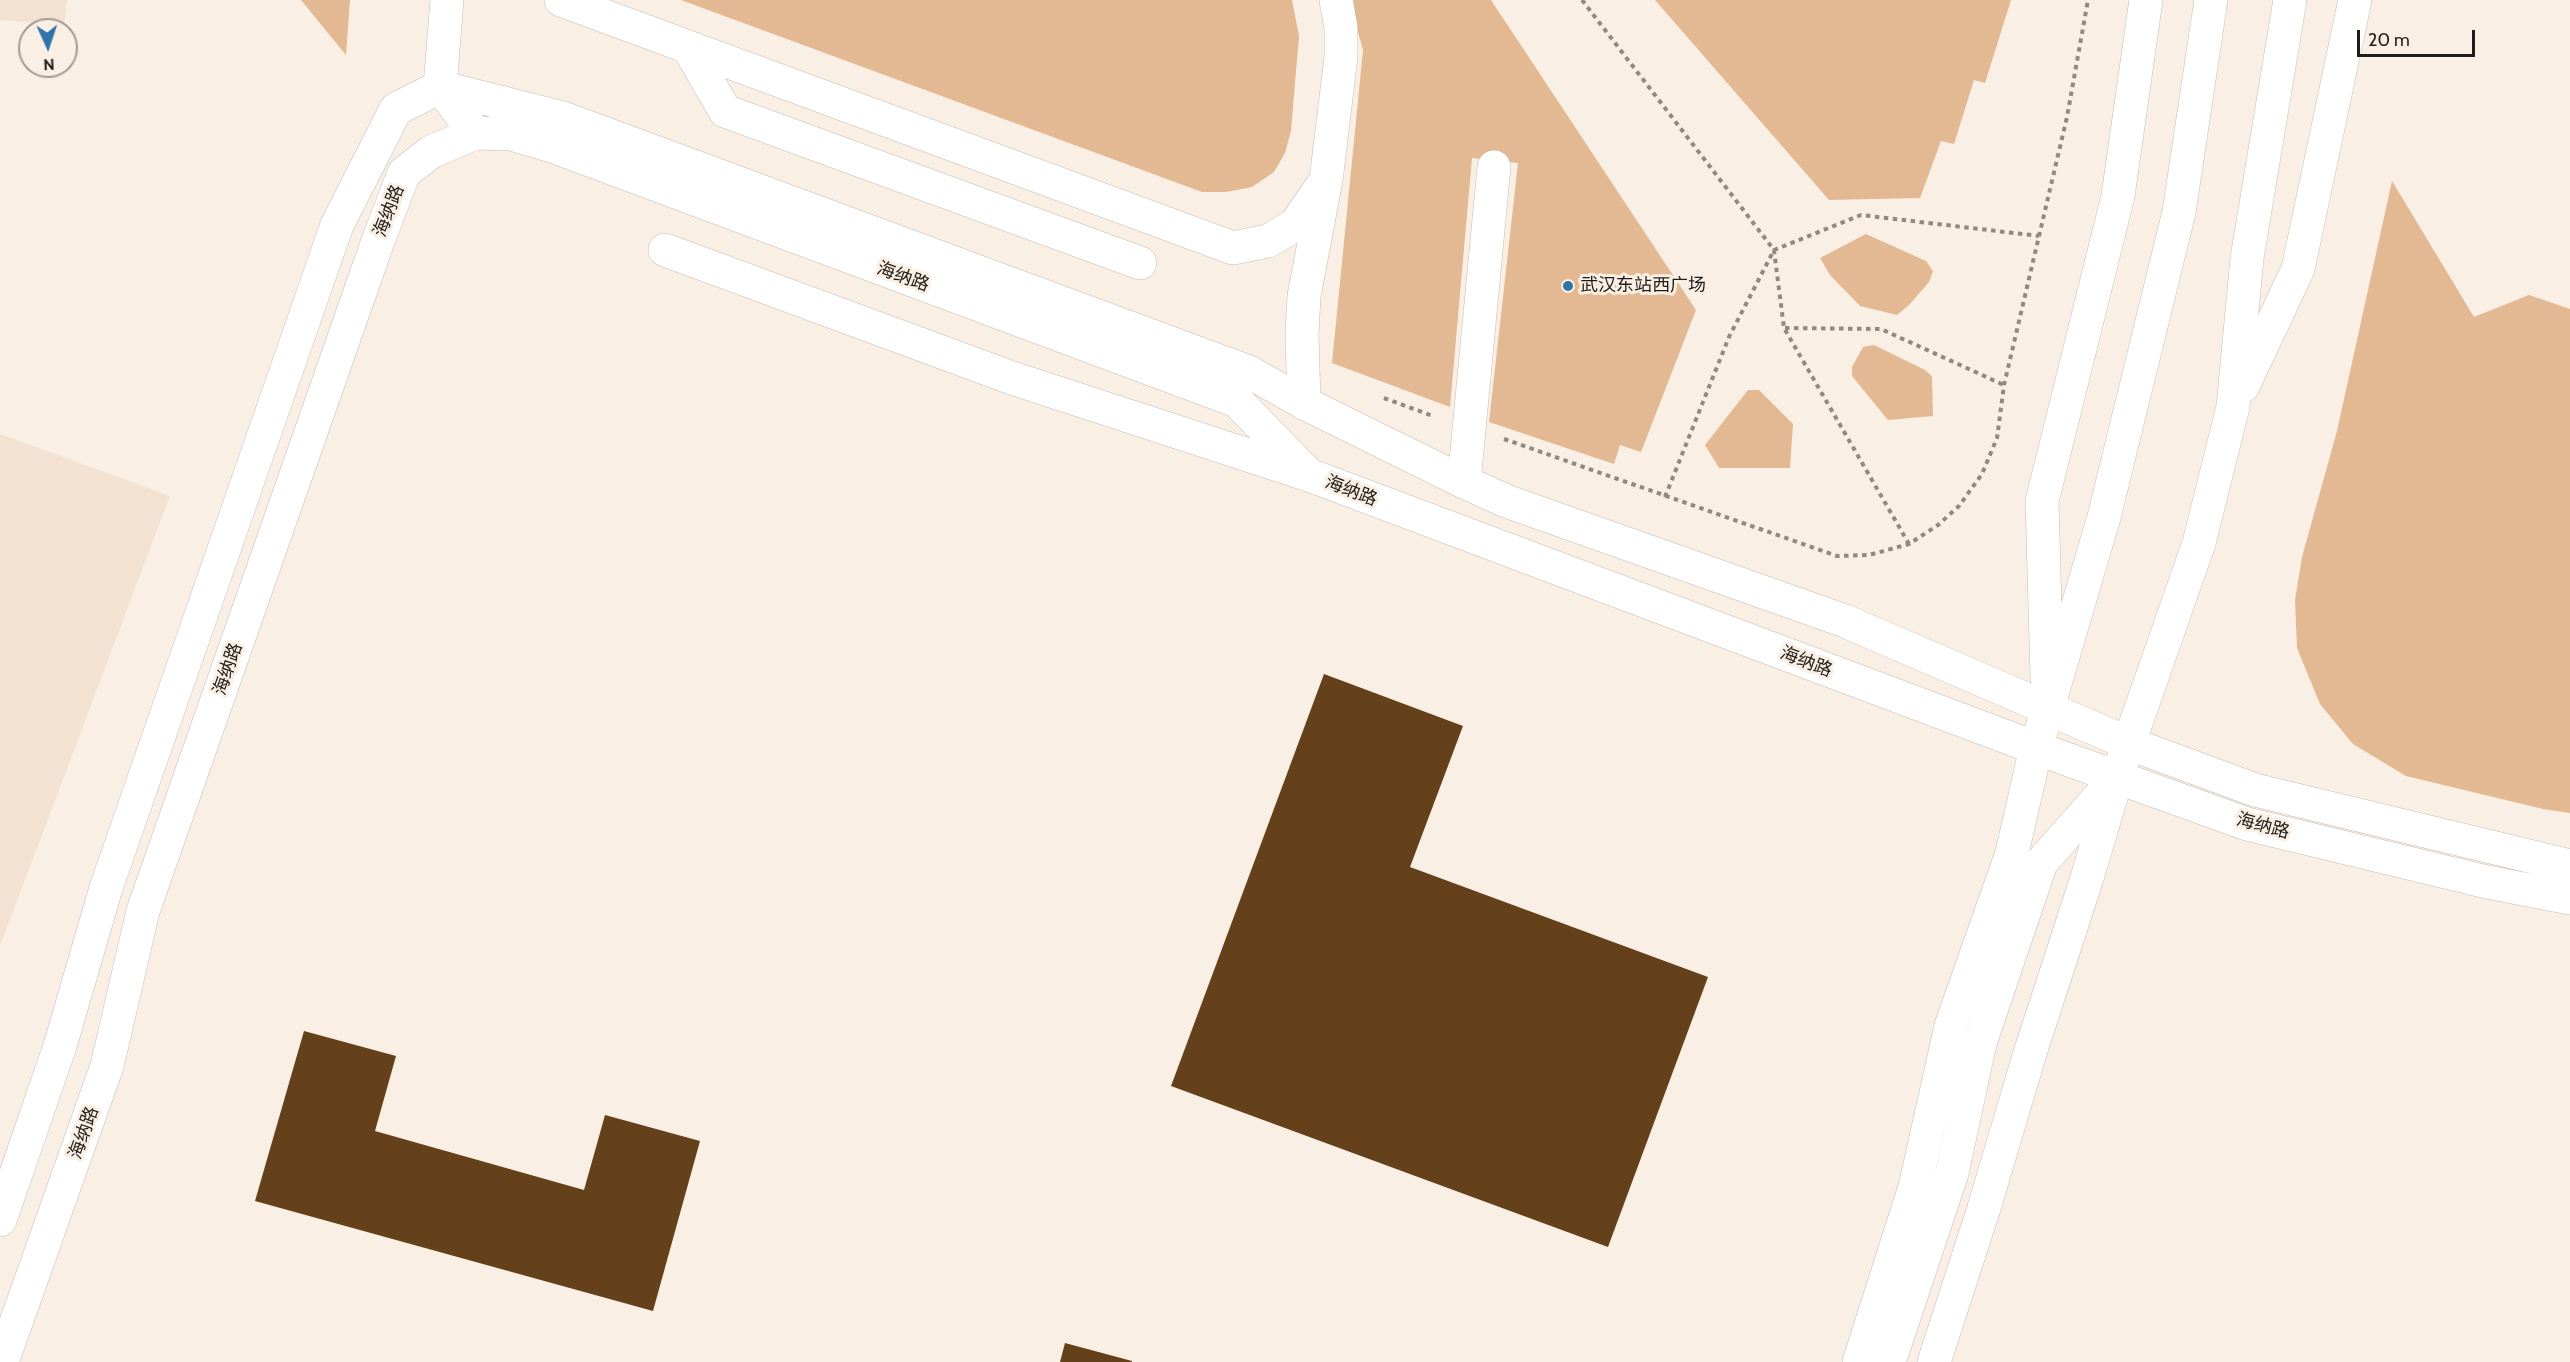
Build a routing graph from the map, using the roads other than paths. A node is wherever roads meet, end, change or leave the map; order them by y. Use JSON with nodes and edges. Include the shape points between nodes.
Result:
{"nodes":[{"id":1,"x":447,"y":0,"type":"edge"},
{"id":2,"x":561,"y":0,"type":"edge"},
{"id":3,"x":1336,"y":0,"type":"edge"},
{"id":4,"x":2146,"y":0,"type":"edge"},
{"id":5,"x":2211,"y":0,"type":"edge"},
{"id":6,"x":2290,"y":0,"type":"edge"},
{"id":7,"x":2355,"y":0,"type":"edge"},
{"id":8,"x":689,"y":49,"type":"junction"},
{"id":9,"x":440,"y":87,"type":"junction"},
{"id":10,"x":475,"y":133,"type":"junction"},
{"id":11,"x":1494,"y":166,"type":"dead end"},
{"id":12,"x":1326,"y":180,"type":"junction"},
{"id":13,"x":665,"y":250,"type":"dead end"},
{"id":14,"x":1140,"y":263,"type":"dead end"},
{"id":15,"x":1304,"y":403,"type":"junction"},
{"id":16,"x":2234,"y":406,"type":"junction"},
{"id":17,"x":1309,"y":475,"type":"junction"},
{"id":18,"x":1464,"y":483,"type":"junction"},
{"id":19,"x":2048,"y":708,"type":"junction"},
{"id":20,"x":2128,"y":743,"type":"junction"},
{"id":21,"x":2036,"y":748,"type":"junction"},
{"id":22,"x":2116,"y":777,"type":"junction"},
{"id":23,"x":2570,"y":866,"type":"edge"},
{"id":24,"x":2570,"y":898,"type":"edge"},
{"id":25,"x":0,"y":1220,"type":"edge"},
{"id":26,"x":2,"y":1362,"type":"edge"},
{"id":27,"x":1859,"y":1362,"type":"edge"},
{"id":28,"x":1889,"y":1362,"type":"edge"},
{"id":29,"x":1934,"y":1362,"type":"edge"}],
"edges":[{"from":1,"to":9,"type":"main road"},
{"from":2,"to":8,"type":"main road"},
{"from":3,"to":12,"type":"main road","via":[[1341,57]]},
{"from":4,"to":19,"type":"main road","via":[[2118,196],[2042,501]]},
{"from":5,"to":19,"type":"main road","via":[[2179,212],[2104,518]]},
{"from":6,"to":16,"type":"main road","via":[[2247,258]]},
{"from":7,"to":16,"type":"main road","via":[[2298,269]]},
{"from":8,"to":12,"type":"main road","via":[[1233,248],[1268,241],[1295,225]]},
{"from":8,"to":14,"type":"main road","via":[[725,111]]},
{"from":9,"to":10,"type":"main road"},
{"from":9,"to":15,"type":"main road","name":"海纳路","via":[[563,118],[1249,372]]},
{"from":9,"to":25,"type":"main road","name":"海纳路","via":[[396,110],[337,225],[106,888],[60,1046]]},
{"from":10,"to":17,"type":"main road","name":"海纳路","via":[[511,134],[555,147],[1237,401]]},
{"from":10,"to":26,"type":"main road","name":"海纳路","via":[[431,152],[404,173],[381,231],[143,911],[108,1066]]},
{"from":11,"to":18,"type":"main road"},
{"from":12,"to":15,"type":"main road","via":[[1304,296]]},
{"from":13,"to":17,"type":"main road","via":[[1012,378]]},
{"from":15,"to":18,"type":"main road","name":"海纳路"},
{"from":16,"to":20,"type":"main road","via":[[2199,543]]},
{"from":17,"to":21,"type":"main road","name":"海纳路"},
{"from":18,"to":19,"type":"main road","name":"海纳路","via":[[1845,621]]},
{"from":19,"to":20,"type":"main road","name":"海纳路"},
{"from":19,"to":21,"type":"main road"},
{"from":20,"to":22,"type":"main road"},
{"from":20,"to":23,"type":"main road","name":"海纳路","via":[[2255,790]]},
{"from":21,"to":22,"type":"main road","name":"海纳路"},
{"from":21,"to":27,"type":"main road","via":[[2012,853],[1951,1026],[1916,1187]]},
{"from":22,"to":24,"type":"main road","name":"海纳路","via":[[2247,824]]},
{"from":22,"to":28,"type":"main road","via":[[2041,863],[1980,1042],[1952,1173]]},
{"from":22,"to":29,"type":"main road"}]}
